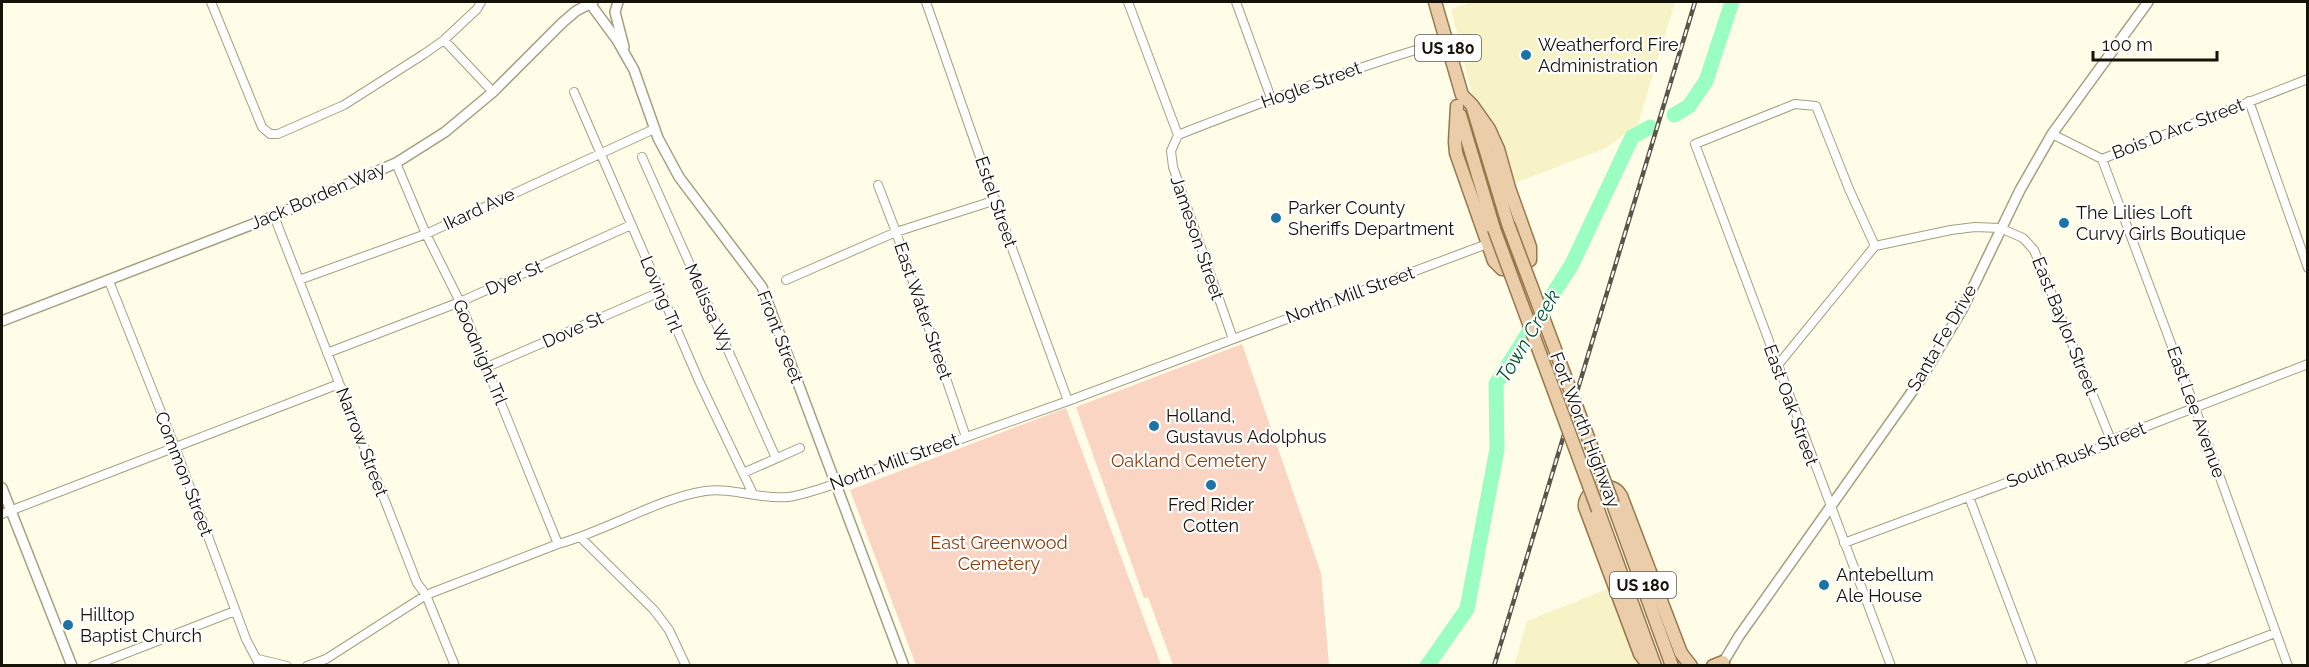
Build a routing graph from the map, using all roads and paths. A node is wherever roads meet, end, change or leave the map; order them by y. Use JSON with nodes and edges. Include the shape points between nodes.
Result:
{"nodes":[{"id":1,"x":211,"y":2,"type":"edge"},
{"id":2,"x":481,"y":2,"type":"edge"},
{"id":3,"x":591,"y":2,"type":"edge"},
{"id":4,"x":618,"y":2,"type":"edge"},
{"id":5,"x":926,"y":2,"type":"edge"},
{"id":6,"x":1128,"y":2,"type":"edge"},
{"id":7,"x":1236,"y":2,"type":"edge"},
{"id":8,"x":1435,"y":2,"type":"edge"},
{"id":9,"x":2148,"y":2,"type":"edge"},
{"id":10,"x":444,"y":40,"type":"junction"},
{"id":11,"x":1446,"y":42,"type":"junction"},
{"id":12,"x":624,"y":52,"type":"junction"},
{"id":13,"x":2307,"y":80,"type":"edge"},
{"id":14,"x":493,"y":92,"type":"junction"},
{"id":15,"x":574,"y":92,"type":"dead end"},
{"id":16,"x":1271,"y":98,"type":"junction"},
{"id":17,"x":1459,"y":100,"type":"junction"},
{"id":18,"x":2249,"y":101,"type":"junction"},
{"id":19,"x":1472,"y":105,"type":"junction"},
{"id":20,"x":654,"y":129,"type":"junction"},
{"id":21,"x":2052,"y":134,"type":"junction"},
{"id":22,"x":1178,"y":135,"type":"junction"},
{"id":23,"x":601,"y":154,"type":"junction"},
{"id":24,"x":642,"y":157,"type":"dead end"},
{"id":25,"x":2102,"y":159,"type":"junction"},
{"id":26,"x":396,"y":163,"type":"junction"},
{"id":27,"x":878,"y":185,"type":"dead end"},
{"id":28,"x":996,"y":200,"type":"junction"},
{"id":29,"x":274,"y":216,"type":"junction"},
{"id":30,"x":631,"y":225,"type":"junction"},
{"id":31,"x":2000,"y":228,"type":"junction"},
{"id":32,"x":896,"y":232,"type":"junction"},
{"id":33,"x":426,"y":234,"type":"junction"},
{"id":34,"x":1487,"y":244,"type":"junction"},
{"id":35,"x":1875,"y":246,"type":"junction"},
{"id":36,"x":2307,"y":268,"type":"edge"},
{"id":37,"x":299,"y":280,"type":"junction"},
{"id":38,"x":786,"y":280,"type":"dead end"},
{"id":39,"x":109,"y":281,"type":"junction"},
{"id":40,"x":660,"y":292,"type":"junction"},
{"id":41,"x":460,"y":302,"type":"junction"},
{"id":42,"x":2,"y":321,"type":"edge"},
{"id":43,"x":1233,"y":339,"type":"junction"},
{"id":44,"x":327,"y":352,"type":"junction"},
{"id":45,"x":2307,"y":364,"type":"edge"},
{"id":46,"x":1777,"y":366,"type":"junction"},
{"id":47,"x":487,"y":368,"type":"junction"},
{"id":48,"x":339,"y":384,"type":"junction"},
{"id":49,"x":1068,"y":401,"type":"junction"},
{"id":50,"x":2195,"y":408,"type":"junction"},
{"id":51,"x":966,"y":437,"type":"junction"},
{"id":52,"x":2112,"y":440,"type":"junction"},
{"id":53,"x":175,"y":447,"type":"junction"},
{"id":54,"x":800,"y":448,"type":"dead end"},
{"id":55,"x":776,"y":458,"type":"junction"},
{"id":56,"x":743,"y":473,"type":"junction"},
{"id":57,"x":835,"y":484,"type":"junction"},
{"id":58,"x":2,"y":488,"type":"edge"},
{"id":59,"x":753,"y":494,"type":"junction"},
{"id":60,"x":1969,"y":497,"type":"junction"},
{"id":61,"x":1830,"y":506,"type":"junction"},
{"id":62,"x":6,"y":512,"type":"edge"},
{"id":63,"x":581,"y":538,"type":"junction"},
{"id":64,"x":1844,"y":543,"type":"junction"},
{"id":65,"x":558,"y":544,"type":"junction"},
{"id":66,"x":426,"y":595,"type":"junction"},
{"id":67,"x":235,"y":611,"type":"junction"},
{"id":68,"x":2275,"y":633,"type":"junction"},
{"id":69,"x":1666,"y":646,"type":"junction"},
{"id":70,"x":259,"y":662,"type":"edge"},
{"id":71,"x":1719,"y":664,"type":"edge"},
{"id":72,"x":72,"y":666,"type":"edge"},
{"id":73,"x":93,"y":666,"type":"edge"},
{"id":74,"x":287,"y":666,"type":"edge"},
{"id":75,"x":307,"y":666,"type":"edge"},
{"id":76,"x":455,"y":666,"type":"edge"},
{"id":77,"x":686,"y":666,"type":"edge"},
{"id":78,"x":904,"y":666,"type":"edge"},
{"id":79,"x":1649,"y":666,"type":"edge"},
{"id":80,"x":1655,"y":666,"type":"edge"},
{"id":81,"x":1672,"y":666,"type":"edge"},
{"id":82,"x":1682,"y":666,"type":"edge"},
{"id":83,"x":1691,"y":666,"type":"edge"},
{"id":84,"x":1891,"y":666,"type":"edge"},
{"id":85,"x":2033,"y":666,"type":"edge"},
{"id":86,"x":2189,"y":666,"type":"edge"},
{"id":87,"x":2288,"y":666,"type":"edge"}],
"edges":[{"from":1,"to":10,"type":"street","via":[[262,127],[270,134],[344,105]]},
{"from":2,"to":10,"type":"street"},
{"from":3,"to":12,"type":"street","name":"Front Street"},
{"from":3,"to":14,"type":"street","name":"Jack Borden Way","via":[[562,23]]},
{"from":4,"to":12,"type":"street","via":[[615,12]]},
{"from":5,"to":28,"type":"street","name":"Estel Street"},
{"from":6,"to":22,"type":"street"},
{"from":7,"to":16,"type":"street"},
{"from":8,"to":11,"type":"main road","name":"Fort Worth Highway","number":"US 180"},
{"from":9,"to":21,"type":"street","name":"Santa Fe Drive"},
{"from":10,"to":14,"type":"street"},
{"from":11,"to":16,"type":"street","name":"Hogle Street","via":[[1382,59]]},
{"from":11,"to":17,"type":"main road","name":"Fort Worth Highway","number":"US 180"},
{"from":12,"to":20,"type":"street","name":"Front Street"},
{"from":13,"to":18,"type":"street","name":"Bois D Arc Street"},
{"from":14,"to":26,"type":"street","name":"Jack Borden Way","via":[[445,132]]},
{"from":15,"to":23,"type":"street","name":"Loving Trl"},
{"from":16,"to":22,"type":"street","name":"Hogle Street"},
{"from":17,"to":19,"type":"main road","name":"Fort Worth Highway","number":"US 180"},
{"from":17,"to":34,"type":"main road","via":[[1456,153]]},
{"from":17,"to":80,"type":"main road","name":"Fort Worth Highway","number":"US 180","bridge":true,"via":[[1494,229]]},
{"from":18,"to":25,"type":"street","name":"Bois D Arc Street"},
{"from":18,"to":36,"type":"street"},
{"from":19,"to":34,"type":"main road","via":[[1498,149],[1530,247],[1530,260],[1502,269]]},
{"from":19,"to":69,"type":"main road","name":"Fort Worth Highway","number":"US 180","bridge":true,"via":[[1508,224]]},
{"from":20,"to":23,"type":"street","name":"Ikard Ave"},
{"from":20,"to":57,"type":"street","name":"Front Street","via":[[679,177],[762,287]]},
{"from":21,"to":25,"type":"street","name":"Bois D Arc Street"},
{"from":21,"to":31,"type":"street","name":"Santa Fe Drive"},
{"from":22,"to":43,"type":"street","name":"Jameson Street","via":[[1171,151],[1173,167]]},
{"from":23,"to":30,"type":"street","name":"Loving Trl"},
{"from":23,"to":33,"type":"street","name":"Ikard Ave"},
{"from":24,"to":55,"type":"street","name":"Melissa Wy"},
{"from":25,"to":50,"type":"street","name":"East Lee Avenue"},
{"from":26,"to":29,"type":"street","name":"Jack Borden Way"},
{"from":26,"to":33,"type":"street","name":"Goodnight Trl"},
{"from":27,"to":32,"type":"street","name":"East Water Street"},
{"from":28,"to":32,"type":"street"},
{"from":28,"to":49,"type":"street","name":"Estel Street"},
{"from":29,"to":37,"type":"street","name":"Narrow Street"},
{"from":29,"to":39,"type":"street","name":"Jack Borden Way"},
{"from":30,"to":40,"type":"street","name":"Loving Trl"},
{"from":30,"to":41,"type":"street","name":"Dyer St"},
{"from":31,"to":35,"type":"street","via":[[1951,230]]},
{"from":31,"to":52,"type":"street","name":"East Baylor Street","via":[[2023,238],[2034,250]]},
{"from":31,"to":61,"type":"street","name":"Santa Fe Drive","via":[[1938,351]]},
{"from":32,"to":38,"type":"street"},
{"from":32,"to":51,"type":"street","name":"East Water Street"},
{"from":33,"to":37,"type":"street","name":"Ikard Ave"},
{"from":33,"to":41,"type":"street","name":"Goodnight Trl"},
{"from":34,"to":43,"type":"street","name":"North Mill Street"},
{"from":35,"to":46,"type":"street"},
{"from":35,"to":46,"type":"street","name":"East Oak Street","via":[[1816,106],[1796,104],[1695,144]]},
{"from":37,"to":44,"type":"street","name":"Narrow Street"},
{"from":39,"to":42,"type":"street","name":"Jack Borden Way"},
{"from":39,"to":53,"type":"street","name":"Common Street"},
{"from":40,"to":47,"type":"street","name":"Dove St"},
{"from":40,"to":56,"type":"street","name":"Loving Trl"},
{"from":41,"to":44,"type":"street","name":"Dyer St"},
{"from":41,"to":47,"type":"street","name":"Goodnight Trl"},
{"from":43,"to":49,"type":"street","name":"North Mill Street"},
{"from":44,"to":48,"type":"street","name":"Narrow Street"},
{"from":45,"to":50,"type":"street","name":"South Rusk Street"},
{"from":46,"to":61,"type":"street","name":"East Oak Street"},
{"from":47,"to":65,"type":"street","name":"Goodnight Trl"},
{"from":48,"to":53,"type":"street"},
{"from":48,"to":66,"type":"street","name":"Narrow Street","via":[[417,583]]},
{"from":49,"to":51,"type":"street","name":"North Mill Street"},
{"from":50,"to":52,"type":"street","name":"South Rusk Street"},
{"from":50,"to":68,"type":"street","name":"East Lee Avenue"},
{"from":51,"to":57,"type":"street","name":"North Mill Street"},
{"from":52,"to":60,"type":"street","name":"South Rusk Street"},
{"from":53,"to":62,"type":"street"},
{"from":53,"to":67,"type":"street","name":"Common Street"},
{"from":54,"to":55,"type":"street"},
{"from":55,"to":56,"type":"street"},
{"from":56,"to":59,"type":"street","name":"Loving Trl"},
{"from":57,"to":59,"type":"street","name":"North Mill Street","via":[[786,497]]},
{"from":57,"to":78,"type":"street","name":"Front Street"},
{"from":58,"to":62,"type":"street"},
{"from":59,"to":63,"type":"street","name":"North Mill Street","via":[[705,491],[667,502]]},
{"from":60,"to":64,"type":"street","name":"South Rusk Street"},
{"from":60,"to":85,"type":"street"},
{"from":61,"to":64,"type":"street","name":"East Oak Street"},
{"from":61,"to":71,"type":"street","name":"Santa Fe Drive"},
{"from":62,"to":72,"type":"street"},
{"from":63,"to":65,"type":"street","name":"North Mill Street"},
{"from":63,"to":77,"type":"street","via":[[654,610],[669,630]]},
{"from":64,"to":84,"type":"street","name":"East Oak Street"},
{"from":65,"to":66,"type":"street","name":"North Mill Street"},
{"from":66,"to":75,"type":"street","name":"North Mill Street","via":[[326,659]]},
{"from":66,"to":76,"type":"street","name":"Narrow Street"},
{"from":67,"to":70,"type":"street","name":"Common Street"},
{"from":67,"to":73,"type":"street"},
{"from":68,"to":86,"type":"street"},
{"from":68,"to":87,"type":"street","name":"East Lee Avenue"},
{"from":69,"to":81,"type":"main road","name":"Fort Worth Highway","number":"US 180"},
{"from":69,"to":82,"type":"main road"},
{"from":70,"to":74,"type":"street"},
{"from":79,"to":83,"type":"main road","via":[[1640,654],[1585,507],[1587,496],[1608,487],[1618,489],[1681,653]]}]}
